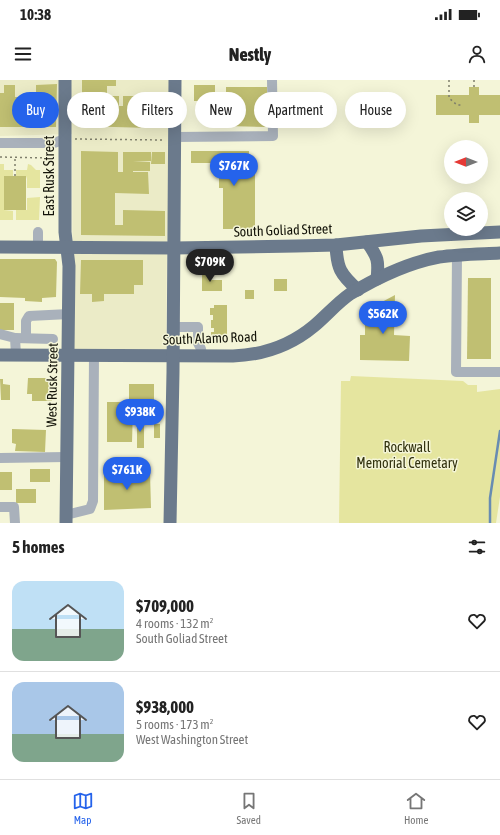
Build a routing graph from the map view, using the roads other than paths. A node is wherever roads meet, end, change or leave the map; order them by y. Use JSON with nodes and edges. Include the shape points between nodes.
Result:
{"nodes":[{"id":1,"x":65,"y":80,"type":"edge"},
{"id":2,"x":175,"y":80,"type":"edge"},
{"id":3,"x":272,"y":80,"type":"edge"},
{"id":4,"x":175,"y":138,"type":"junction"},
{"id":5,"x":65,"y":139,"type":"junction"},
{"id":6,"x":0,"y":143,"type":"edge"},
{"id":7,"x":38,"y":232,"type":"dead end"},
{"id":8,"x":500,"y":232,"type":"edge"},
{"id":9,"x":367,"y":242,"type":"junction"},
{"id":10,"x":336,"y":244,"type":"junction"},
{"id":11,"x":0,"y":247,"type":"edge"},
{"id":12,"x":38,"y":247,"type":"junction"},
{"id":13,"x":67,"y":248,"type":"junction"},
{"id":14,"x":174,"y":248,"type":"junction"},
{"id":15,"x":500,"y":253,"type":"edge"},
{"id":16,"x":456,"y":255,"type":"junction"},
{"id":17,"x":376,"y":279,"type":"junction"},
{"id":18,"x":358,"y":290,"type":"junction"},
{"id":19,"x":69,"y":314,"type":"junction"},
{"id":20,"x":173,"y":327,"type":"junction"},
{"id":21,"x":0,"y":334,"type":"edge"},
{"id":22,"x":20,"y":338,"type":"junction"},
{"id":23,"x":52,"y":339,"type":"dead end"},
{"id":24,"x":0,"y":355,"type":"edge"},
{"id":25,"x":16,"y":355,"type":"junction"},
{"id":26,"x":173,"y":355,"type":"junction"},
{"id":27,"x":69,"y":356,"type":"junction"},
{"id":28,"x":94,"y":356,"type":"junction"},
{"id":29,"x":202,"y":356,"type":"junction"},
{"id":30,"x":500,"y":372,"type":"edge"},
{"id":31,"x":66,"y":457,"type":"junction"},
{"id":32,"x":0,"y":458,"type":"edge"},
{"id":33,"x":0,"y":507,"type":"edge"},
{"id":34,"x":66,"y":519,"type":"edge"},
{"id":35,"x":15,"y":523,"type":"edge"},
{"id":36,"x":170,"y":523,"type":"edge"}],
"edges":[{"from":1,"to":5,"type":"main road","name":"East Rusk Street"},
{"from":2,"to":4,"type":"main road"},
{"from":3,"to":4,"type":"street","via":[[273,136]]},
{"from":4,"to":14,"type":"main road"},
{"from":5,"to":6,"type":"street","via":[[54,143]]},
{"from":5,"to":13,"type":"main road","name":"East Rusk Street"},
{"from":7,"to":12,"type":"street"},
{"from":8,"to":9,"type":"main road","name":"South Goliad Street"},
{"from":9,"to":10,"type":"main road","name":"South Goliad Street"},
{"from":9,"to":17,"type":"main road","via":[[378,259]]},
{"from":10,"to":14,"type":"main road","name":"South Goliad Street"},
{"from":10,"to":18,"type":"main road","via":[[341,272]]},
{"from":11,"to":12,"type":"main road","name":"South Goliad Street"},
{"from":12,"to":13,"type":"main road","name":"South Goliad Street"},
{"from":13,"to":14,"type":"main road","name":"South Goliad Street"},
{"from":13,"to":19,"type":"main road","name":"West Rusk Street","via":[[70,266]]},
{"from":14,"to":20,"type":"main road"},
{"from":15,"to":16,"type":"main road"},
{"from":16,"to":17,"type":"main road","via":[[415,263]]},
{"from":16,"to":30,"type":"street","via":[[456,372]]},
{"from":17,"to":18,"type":"main road","name":"South Alamo Road"},
{"from":18,"to":29,"type":"main road","name":"South Alamo Road","via":[[304,333],[278,348],[245,355]]},
{"from":19,"to":22,"type":"street","via":[[29,316]]},
{"from":19,"to":27,"type":"main road","name":"West Rusk Street"},
{"from":20,"to":26,"type":"main road"},
{"from":20,"to":29,"type":"street","via":[[198,327],[198,343],[202,349]]},
{"from":21,"to":22,"type":"street"},
{"from":22,"to":23,"type":"street"},
{"from":22,"to":25,"type":"street"},
{"from":24,"to":25,"type":"main road","name":"South Alamo Road"},
{"from":25,"to":27,"type":"main road","name":"South Alamo Road"},
{"from":26,"to":28,"type":"main road","name":"South Alamo Road"},
{"from":26,"to":29,"type":"main road","name":"South Alamo Road"},
{"from":26,"to":36,"type":"main road"},
{"from":27,"to":28,"type":"main road","name":"South Alamo Road"},
{"from":27,"to":31,"type":"main road","name":"West Rusk Street"},
{"from":28,"to":34,"type":"street","via":[[93,501],[90,509]]},
{"from":31,"to":32,"type":"street"},
{"from":31,"to":34,"type":"main road","name":"West Rusk Street"},
{"from":33,"to":35,"type":"street","via":[[14,507]]}]}
